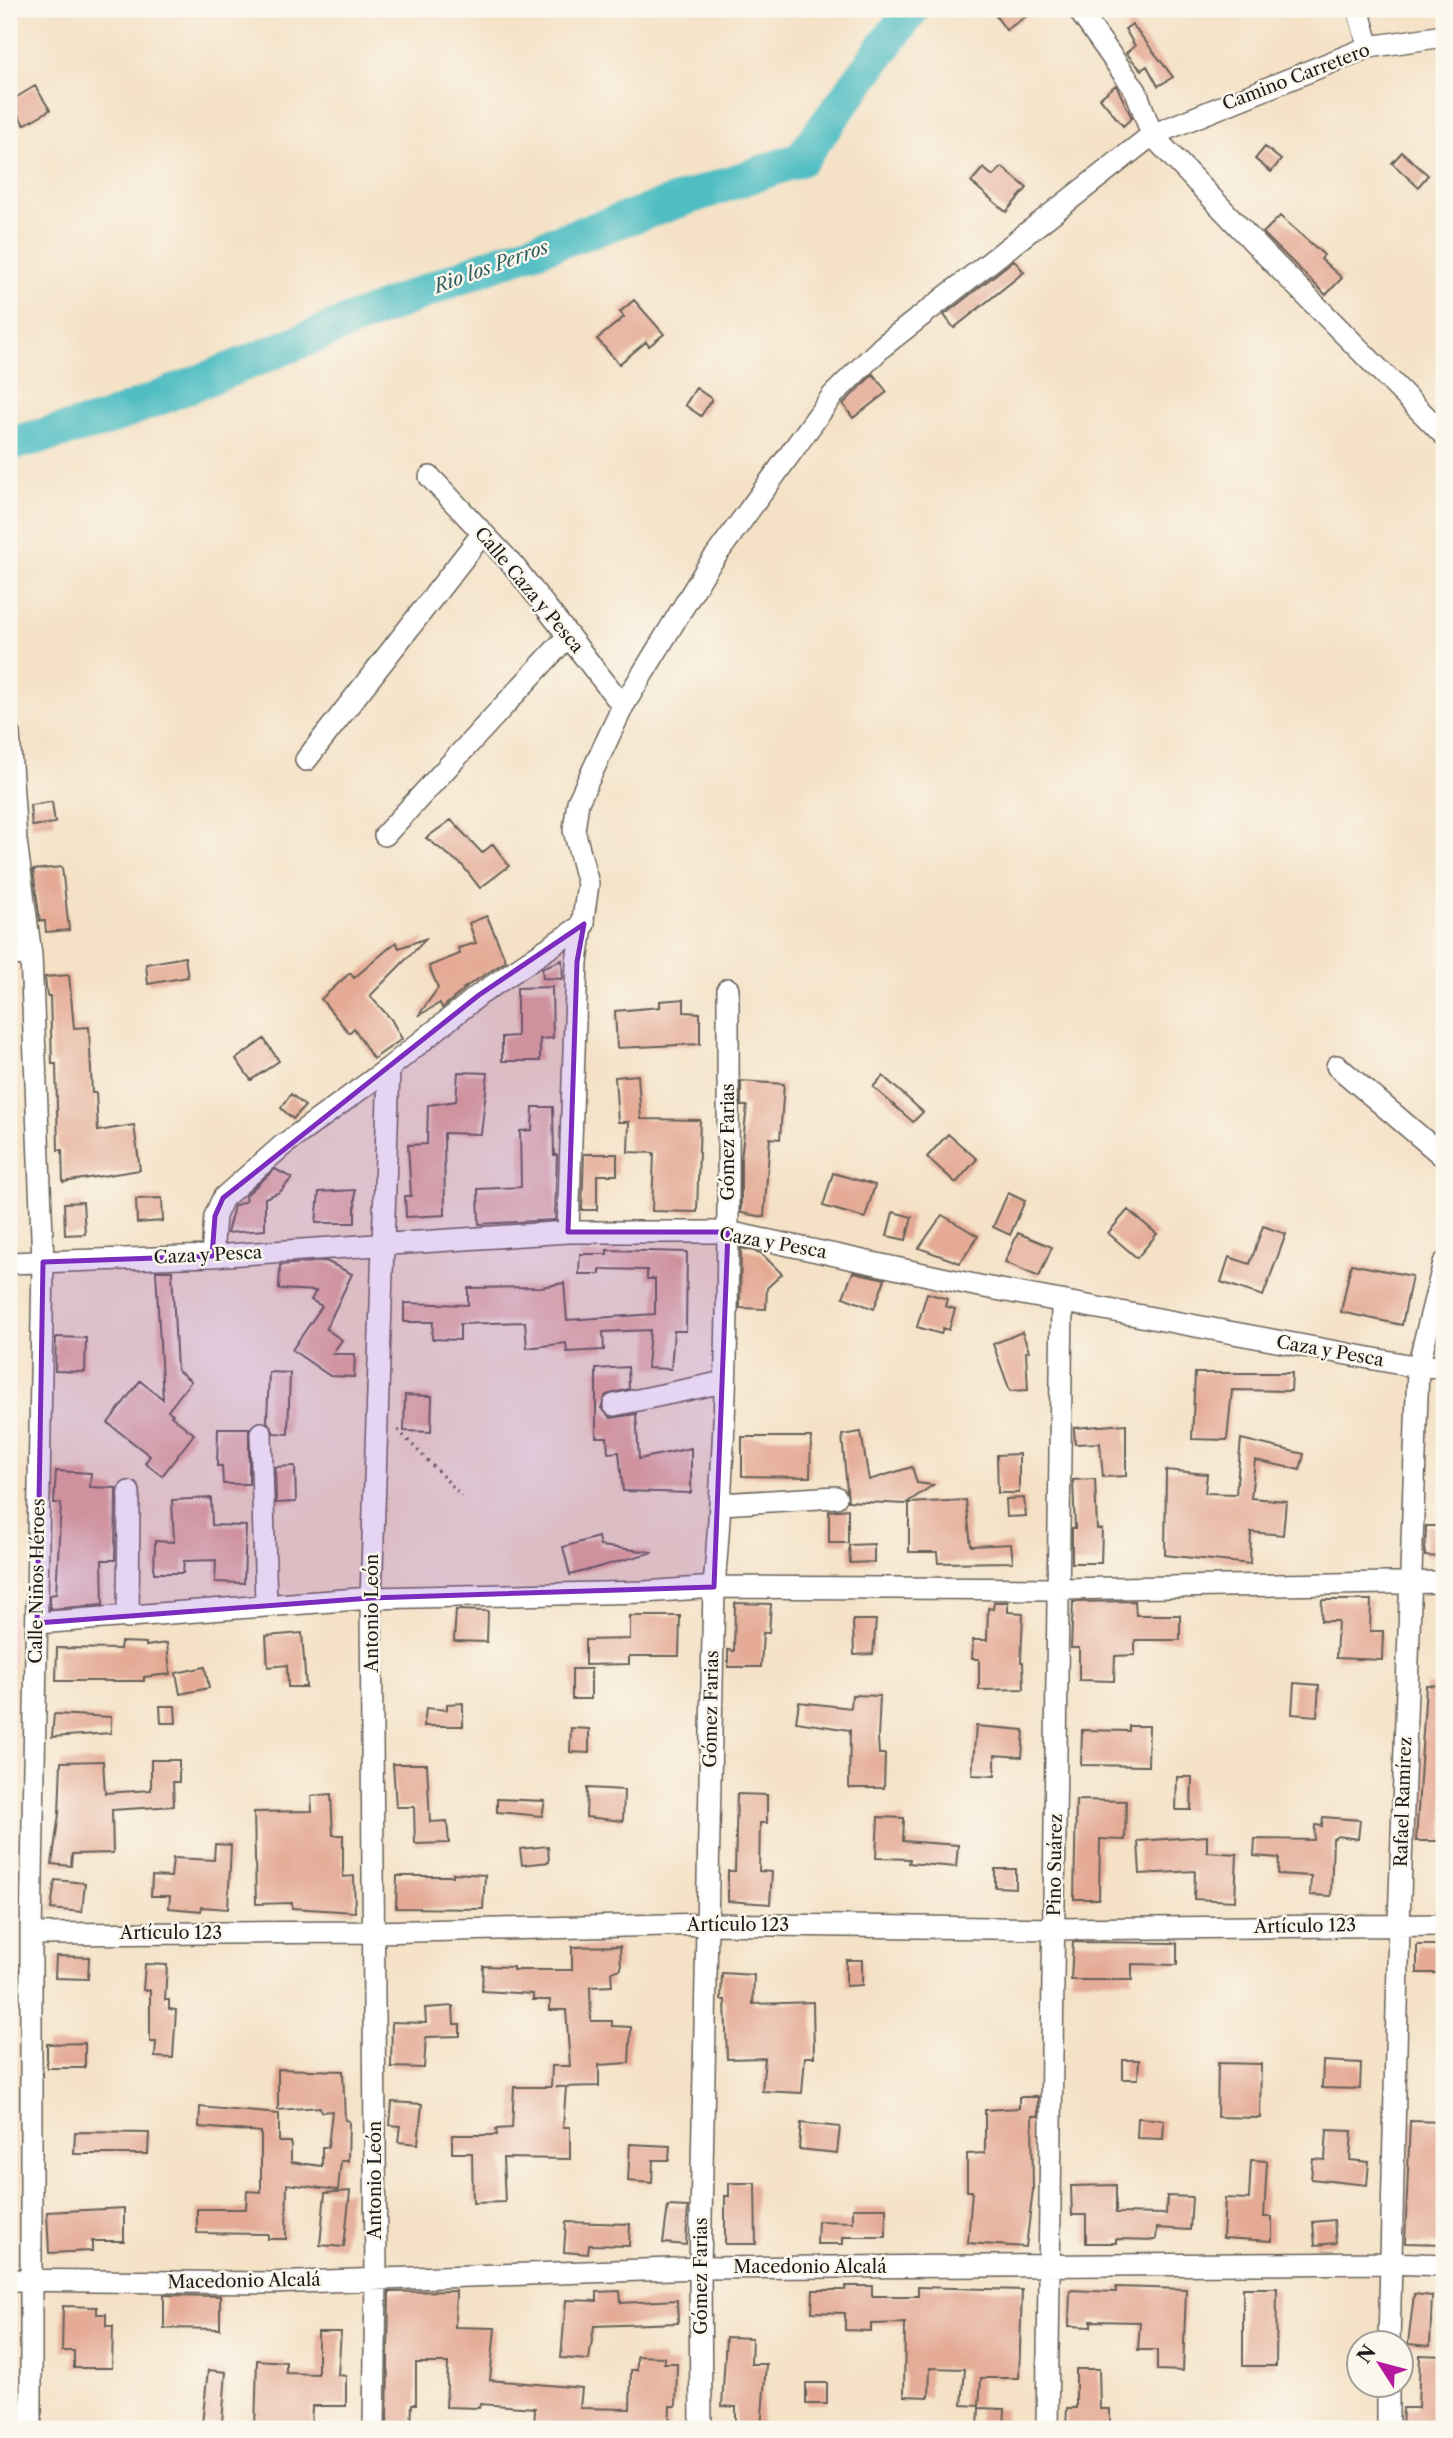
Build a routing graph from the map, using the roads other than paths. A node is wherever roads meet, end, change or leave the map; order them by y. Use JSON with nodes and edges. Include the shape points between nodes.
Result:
{"nodes":[{"id":1,"x":1078,"y":9,"type":"edge"},
{"id":2,"x":1358,"y":9,"type":"edge"},
{"id":3,"x":1444,"y":36,"type":"edge"},
{"id":4,"x":1369,"y":47,"type":"junction"},
{"id":5,"x":1152,"y":135,"type":"junction"},
{"id":6,"x":1444,"y":435,"type":"edge"},
{"id":7,"x":430,"y":477,"type":"dead end"},
{"id":8,"x":482,"y":533,"type":"junction"},
{"id":9,"x":569,"y":636,"type":"junction"},
{"id":10,"x":624,"y":706,"type":"junction"},
{"id":11,"x":9,"y":734,"type":"edge"},
{"id":12,"x":306,"y":760,"type":"dead end"},
{"id":13,"x":385,"y":835,"type":"dead end"},
{"id":14,"x":13,"y":839,"type":"edge"},
{"id":15,"x":584,"y":924,"type":"junction"},
{"id":16,"x":9,"y":954,"type":"edge"},
{"id":17,"x":32,"y":955,"type":"junction"},
{"id":18,"x":728,"y":989,"type":"dead end"},
{"id":19,"x":1337,"y":1066,"type":"dead end"},
{"id":20,"x":389,"y":1068,"type":"junction"},
{"id":21,"x":1444,"y":1157,"type":"edge"},
{"id":22,"x":568,"y":1232,"type":"junction"},
{"id":23,"x":728,"y":1232,"type":"junction"},
{"id":24,"x":384,"y":1245,"type":"junction"},
{"id":25,"x":212,"y":1256,"type":"junction"},
{"id":26,"x":43,"y":1262,"type":"junction"},
{"id":27,"x":9,"y":1263,"type":"edge"},
{"id":28,"x":1444,"y":1263,"type":"edge"},
{"id":29,"x":1062,"y":1301,"type":"junction"},
{"id":30,"x":1444,"y":1366,"type":"edge"},
{"id":31,"x":1418,"y":1367,"type":"junction"},
{"id":32,"x":723,"y":1382,"type":"junction"},
{"id":33,"x":614,"y":1405,"type":"dead end"},
{"id":34,"x":261,"y":1433,"type":"dead end"},
{"id":35,"x":129,"y":1493,"type":"dead end"},
{"id":36,"x":836,"y":1497,"type":"dead end"},
{"id":37,"x":721,"y":1504,"type":"junction"},
{"id":38,"x":1444,"y":1582,"type":"edge"},
{"id":39,"x":1412,"y":1584,"type":"junction"},
{"id":40,"x":714,"y":1587,"type":"junction"},
{"id":41,"x":1060,"y":1588,"type":"junction"},
{"id":42,"x":371,"y":1598,"type":"junction"},
{"id":43,"x":266,"y":1605,"type":"junction"},
{"id":44,"x":128,"y":1618,"type":"junction"},
{"id":45,"x":37,"y":1623,"type":"junction"},
{"id":46,"x":708,"y":1924,"type":"junction"},
{"id":47,"x":1399,"y":1924,"type":"junction"},
{"id":48,"x":1444,"y":1925,"type":"edge"},
{"id":49,"x":1054,"y":1929,"type":"junction"},
{"id":50,"x":374,"y":1932,"type":"junction"},
{"id":51,"x":31,"y":1934,"type":"junction"},
{"id":52,"x":1389,"y":2263,"type":"junction"},
{"id":53,"x":1444,"y":2265,"type":"edge"},
{"id":54,"x":1048,"y":2266,"type":"junction"},
{"id":55,"x":700,"y":2268,"type":"junction"},
{"id":56,"x":376,"y":2277,"type":"junction"},
{"id":57,"x":9,"y":2280,"type":"edge"},
{"id":58,"x":32,"y":2280,"type":"junction"},
{"id":59,"x":1389,"y":2330,"type":"edge"},
{"id":60,"x":1388,"y":2400,"type":"edge"},
{"id":61,"x":31,"y":2429,"type":"edge"},
{"id":62,"x":374,"y":2429,"type":"edge"},
{"id":63,"x":701,"y":2429,"type":"edge"},
{"id":64,"x":1046,"y":2429,"type":"edge"},
{"id":65,"x":1388,"y":2429,"type":"edge"}],
"edges":[{"from":1,"to":5,"type":"street","via":[[1136,91]]},
{"from":2,"to":4,"type":"street"},
{"from":3,"to":4,"type":"street","name":"Camino Carretero"},
{"from":4,"to":5,"type":"street","name":"Camino Carretero"},
{"from":5,"to":6,"type":"street"},
{"from":5,"to":10,"type":"street","name":"Camino Carretero","via":[[883,346],[832,395],[707,568]]},
{"from":7,"to":8,"type":"street","name":"Calle Caza y Pesca"},
{"from":8,"to":9,"type":"street","name":"Calle Caza y Pesca"},
{"from":8,"to":12,"type":"street"},
{"from":9,"to":10,"type":"street","name":"Calle Caza y Pesca"},
{"from":9,"to":13,"type":"street"},
{"from":10,"to":15,"type":"street","name":"Camino Carretero","via":[[578,802],[575,830],[588,884]]},
{"from":11,"to":14,"type":"street","name":"Calle Niños Héroes"},
{"from":14,"to":17,"type":"street","name":"Calle Niños Héroes"},
{"from":15,"to":20,"type":"street","via":[[479,995]]},
{"from":15,"to":22,"type":"street","name":"Camino Carretero","via":[[577,962]]},
{"from":16,"to":17,"type":"street"},
{"from":17,"to":26,"type":"street","name":"Calle Niños Héroes"},
{"from":18,"to":23,"type":"street","name":"Gómez Farias"},
{"from":19,"to":21,"type":"street"},
{"from":20,"to":24,"type":"street","name":"Antonio León"},
{"from":20,"to":25,"type":"street","via":[[282,1146],[223,1198],[215,1216]]},
{"from":22,"to":23,"type":"street","name":"Caza y Pesca"},
{"from":22,"to":24,"type":"street","name":"Caza y Pesca"},
{"from":23,"to":29,"type":"street","name":"Caza y Pesca"},
{"from":23,"to":32,"type":"street","name":"Gómez Farias"},
{"from":24,"to":25,"type":"street","name":"Caza y Pesca"},
{"from":24,"to":42,"type":"street","name":"Antonio León"},
{"from":25,"to":26,"type":"street","name":"Caza y Pesca"},
{"from":26,"to":27,"type":"street","name":"Caza y Pesca"},
{"from":26,"to":45,"type":"street","name":"Calle Niños Héroes"},
{"from":28,"to":31,"type":"street","name":"Rafael Ramírez"},
{"from":29,"to":31,"type":"street","name":"Caza y Pesca"},
{"from":29,"to":41,"type":"street","name":"Pino Suárez"},
{"from":30,"to":31,"type":"street","name":"Caza y Pesca"},
{"from":31,"to":39,"type":"street","name":"Rafael Ramírez"},
{"from":32,"to":33,"type":"street"},
{"from":32,"to":37,"type":"street","name":"Gómez Farias"},
{"from":34,"to":43,"type":"street"},
{"from":35,"to":44,"type":"street"},
{"from":36,"to":37,"type":"street"},
{"from":37,"to":40,"type":"street","name":"Gómez Farias"},
{"from":38,"to":39,"type":"street"},
{"from":39,"to":41,"type":"street"},
{"from":39,"to":47,"type":"street","name":"Rafael Ramírez"},
{"from":40,"to":41,"type":"street"},
{"from":40,"to":42,"type":"street"},
{"from":40,"to":46,"type":"street","name":"Gómez Farias"},
{"from":41,"to":49,"type":"street","name":"Pino Suárez"},
{"from":42,"to":43,"type":"street"},
{"from":42,"to":50,"type":"street","name":"Antonio León"},
{"from":43,"to":44,"type":"street"},
{"from":44,"to":45,"type":"street"},
{"from":45,"to":51,"type":"street","name":"Calle Niños Héroes"},
{"from":46,"to":49,"type":"street","name":"Artículo 123"},
{"from":46,"to":50,"type":"street","name":"Artículo 123"},
{"from":46,"to":55,"type":"street","name":"Gómez Farias"},
{"from":47,"to":48,"type":"street","name":"Artículo 123"},
{"from":47,"to":49,"type":"street","name":"Artículo 123"},
{"from":47,"to":52,"type":"street","name":"Rafael Ramírez"},
{"from":49,"to":54,"type":"street","name":"Pino Suárez"},
{"from":50,"to":51,"type":"street","name":"Artículo 123"},
{"from":50,"to":56,"type":"street","name":"Antonio León"},
{"from":51,"to":58,"type":"street","name":"Calle Niños Héroes"},
{"from":52,"to":53,"type":"street","name":"Macedonio Alcalá"},
{"from":52,"to":54,"type":"street","name":"Macedonio Alcalá"},
{"from":52,"to":59,"type":"street","name":"Rafael Ramírez"},
{"from":54,"to":55,"type":"street","name":"Macedonio Alcalá"},
{"from":54,"to":64,"type":"street","name":"Pino Suárez"},
{"from":55,"to":56,"type":"street","name":"Macedonio Alcalá"},
{"from":55,"to":63,"type":"street","name":"Gómez Farias"},
{"from":56,"to":58,"type":"street","name":"Macedonio Alcalá","via":[[270,2283]]},
{"from":56,"to":62,"type":"street","name":"Antonio León"},
{"from":57,"to":58,"type":"street","name":"Macedonio Alcalá"},
{"from":58,"to":61,"type":"street","name":"Calle Niños Héroes"},
{"from":60,"to":65,"type":"street"}]}
